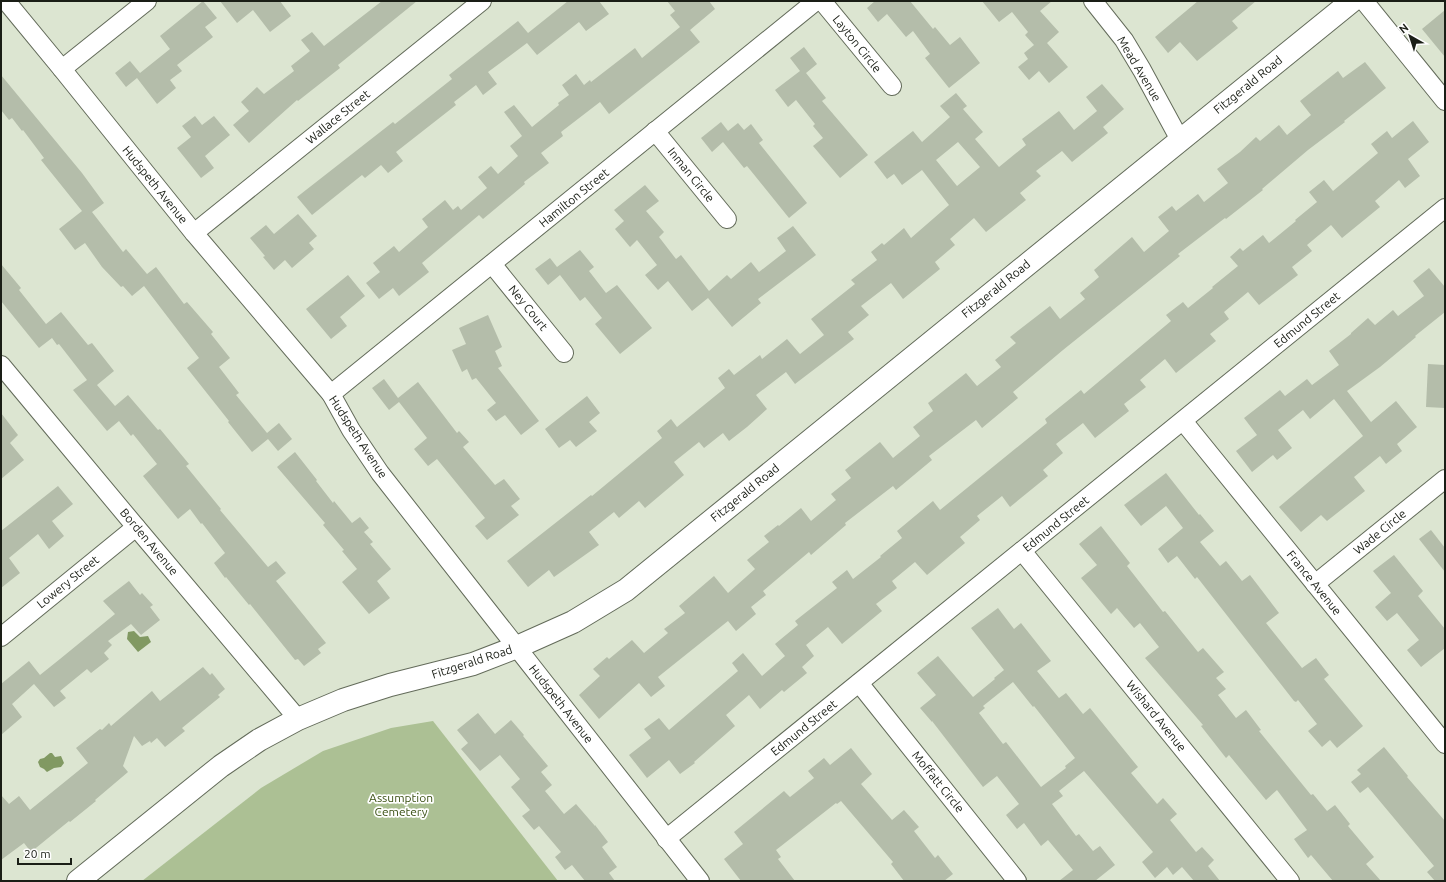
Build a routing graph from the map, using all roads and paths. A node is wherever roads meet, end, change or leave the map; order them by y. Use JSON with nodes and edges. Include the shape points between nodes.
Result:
{"nodes":[{"id":1,"x":6,"y":1,"type":"edge"},
{"id":2,"x":147,"y":1,"type":"edge"},
{"id":3,"x":482,"y":1,"type":"edge"},
{"id":4,"x":816,"y":1,"type":"edge"},
{"id":5,"x":822,"y":1,"type":"edge"},
{"id":6,"x":1093,"y":1,"type":"edge"},
{"id":7,"x":1352,"y":1,"type":"edge"},
{"id":8,"x":1364,"y":1,"type":"edge"},
{"id":9,"x":62,"y":69,"type":"junction"},
{"id":10,"x":892,"y":86,"type":"dead end"},
{"id":11,"x":1445,"y":101,"type":"edge"},
{"id":12,"x":655,"y":131,"type":"junction"},
{"id":13,"x":1180,"y":140,"type":"junction"},
{"id":14,"x":1445,"y":208,"type":"edge"},
{"id":15,"x":727,"y":219,"type":"dead end"},
{"id":16,"x":194,"y":233,"type":"junction"},
{"id":17,"x":492,"y":264,"type":"junction"},
{"id":18,"x":564,"y":353,"type":"dead end"},
{"id":19,"x":2,"y":369,"type":"edge"},
{"id":20,"x":331,"y":394,"type":"junction"},
{"id":21,"x":1183,"y":421,"type":"junction"},
{"id":22,"x":1445,"y":479,"type":"edge"},
{"id":23,"x":136,"y":527,"type":"junction"},
{"id":24,"x":1022,"y":551,"type":"junction"},
{"id":25,"x":1315,"y":584,"type":"junction"},
{"id":26,"x":1,"y":637,"type":"edge"},
{"id":27,"x":517,"y":647,"type":"junction"},
{"id":28,"x":859,"y":684,"type":"junction"},
{"id":29,"x":298,"y":719,"type":"junction"},
{"id":30,"x":1445,"y":744,"type":"edge"},
{"id":31,"x":666,"y":839,"type":"junction"},
{"id":32,"x":78,"y":881,"type":"edge"},
{"id":33,"x":700,"y":881,"type":"edge"},
{"id":34,"x":1017,"y":881,"type":"edge"},
{"id":35,"x":1290,"y":881,"type":"edge"}],
"edges":[{"from":1,"to":9,"type":"street","name":"Hudspeth Avenue"},
{"from":2,"to":9,"type":"street"},
{"from":3,"to":16,"type":"street","name":"Wallace Street"},
{"from":4,"to":12,"type":"street","name":"Hamilton Street"},
{"from":5,"to":10,"type":"street","name":"Layton Circle"},
{"from":6,"to":13,"type":"street","name":"Mead Avenue","via":[[1124,40]]},
{"from":7,"to":13,"type":"main road","name":"Fitzgerald Road"},
{"from":8,"to":11,"type":"street"},
{"from":9,"to":16,"type":"street","name":"Hudspeth Avenue"},
{"from":12,"to":15,"type":"street","name":"Inman Circle"},
{"from":12,"to":17,"type":"street","name":"Hamilton Street"},
{"from":13,"to":27,"type":"main road","name":"Fitzgerald Road","via":[[626,590],[573,622]]},
{"from":14,"to":21,"type":"street","name":"Edmund Street"},
{"from":16,"to":20,"type":"street","name":"Hudspeth Avenue"},
{"from":17,"to":18,"type":"street","name":"Ney Court"},
{"from":17,"to":20,"type":"street","name":"Hamilton Street"},
{"from":19,"to":23,"type":"street","name":"Borden Avenue"},
{"from":20,"to":27,"type":"street","name":"Hudspeth Avenue","via":[[380,473]]},
{"from":21,"to":24,"type":"street","name":"Edmund Street"},
{"from":21,"to":25,"type":"street","name":"France Avenue"},
{"from":22,"to":25,"type":"street","name":"Wade Circle"},
{"from":23,"to":26,"type":"street","name":"Lowery Street"},
{"from":23,"to":29,"type":"street","name":"Borden Avenue"},
{"from":24,"to":28,"type":"street","name":"Edmund Street"},
{"from":24,"to":35,"type":"street","name":"Wishard Avenue"},
{"from":25,"to":30,"type":"street","name":"France Avenue"},
{"from":27,"to":29,"type":"main road","name":"Fitzgerald Road","via":[[472,664],[343,700]]},
{"from":27,"to":31,"type":"street","name":"Hudspeth Avenue"},
{"from":28,"to":31,"type":"street","name":"Edmund Street"},
{"from":28,"to":34,"type":"street","name":"Moffatt Circle"},
{"from":29,"to":32,"type":"main road","name":"Fitzgerald Road","via":[[259,740],[221,766]]},
{"from":31,"to":33,"type":"street","name":"Hudspeth Avenue"}]}
